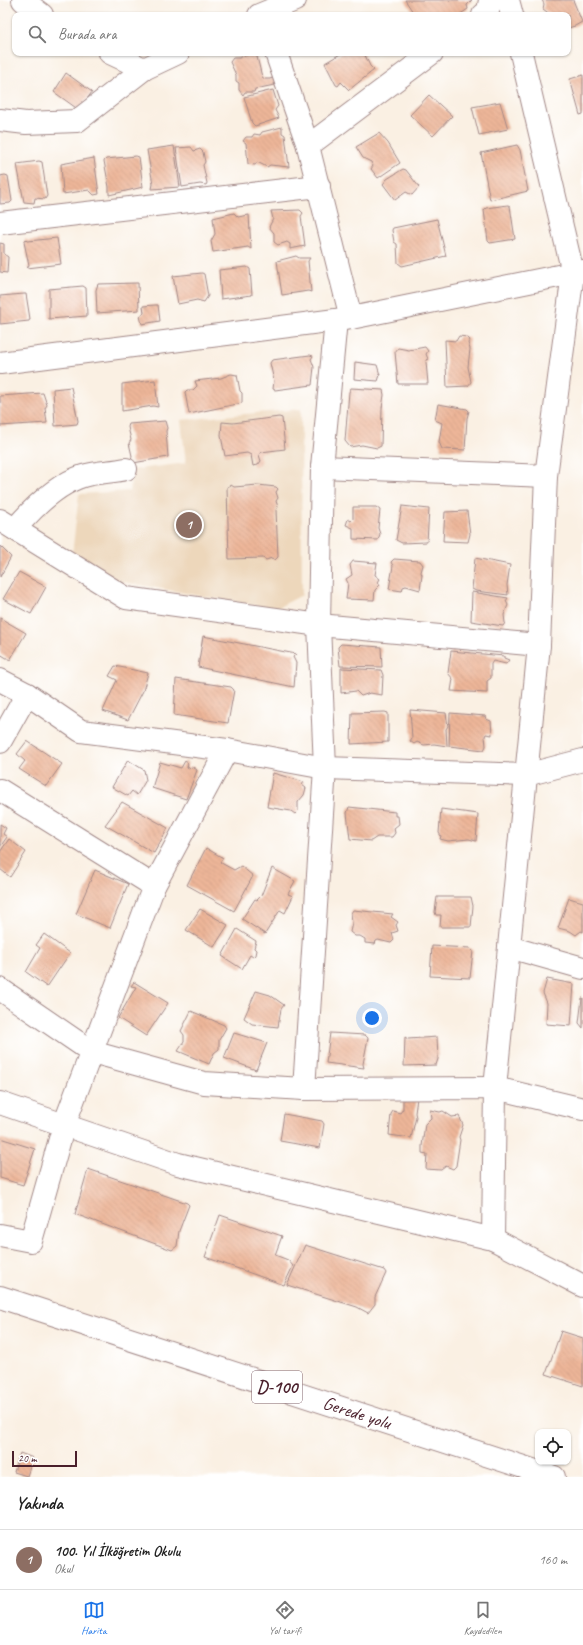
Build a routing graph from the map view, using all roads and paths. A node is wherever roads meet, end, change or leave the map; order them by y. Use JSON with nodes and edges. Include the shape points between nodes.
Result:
{"nodes":[{"id":1,"x":23,"y":0,"type":"edge"},
{"id":2,"x":295,"y":0,"type":"edge"},
{"id":3,"x":490,"y":0,"type":"edge"},
{"id":4,"x":508,"y":0,"type":"edge"},
{"id":5,"x":38,"y":12,"type":"edge"},
{"id":6,"x":268,"y":12,"type":"edge"},
{"id":7,"x":487,"y":12,"type":"edge"},
{"id":8,"x":511,"y":12,"type":"edge"},
{"id":9,"x":116,"y":56,"type":"edge"},
{"id":10,"x":172,"y":56,"type":"edge"},
{"id":11,"x":277,"y":56,"type":"edge"},
{"id":12,"x":428,"y":56,"type":"edge"},
{"id":13,"x":522,"y":56,"type":"edge"},
{"id":14,"x":144,"y":69,"type":"junction"},
{"id":15,"x":0,"y":120,"type":"edge"},
{"id":16,"x":308,"y":146,"type":"junction"},
{"id":17,"x":319,"y":186,"type":"junction"},
{"id":18,"x":0,"y":223,"type":"edge"},
{"id":19,"x":578,"y":272,"type":"edge"},
{"id":20,"x":344,"y":319,"type":"junction"},
{"id":21,"x":0,"y":363,"type":"edge"},
{"id":22,"x":322,"y":467,"type":"junction"},
{"id":23,"x":126,"y":470,"type":"dead end"},
{"id":24,"x":546,"y":476,"type":"junction"},
{"id":25,"x":7,"y":524,"type":"edge"},
{"id":26,"x":319,"y":625,"type":"junction"},
{"id":27,"x":539,"y":645,"type":"junction"},
{"id":28,"x":0,"y":680,"type":"edge"},
{"id":29,"x":27,"y":694,"type":"junction"},
{"id":30,"x":0,"y":742,"type":"edge"},
{"id":31,"x":227,"y":750,"type":"junction"},
{"id":32,"x":583,"y":760,"type":"edge"},
{"id":33,"x":325,"y":768,"type":"junction"},
{"id":34,"x":526,"y":775,"type":"junction"},
{"id":35,"x":0,"y":790,"type":"edge"},
{"id":36,"x":154,"y":886,"type":"junction"},
{"id":37,"x":509,"y":947,"type":"junction"},
{"id":38,"x":583,"y":968,"type":"edge"},
{"id":39,"x":0,"y":989,"type":"edge"},
{"id":40,"x":92,"y":1052,"type":"junction"},
{"id":41,"x":495,"y":1088,"type":"junction"},
{"id":42,"x":304,"y":1089,"type":"junction"},
{"id":43,"x":0,"y":1103,"type":"edge"},
{"id":44,"x":583,"y":1108,"type":"edge"},
{"id":45,"x":64,"y":1125,"type":"junction"},
{"id":46,"x":0,"y":1235,"type":"edge"},
{"id":47,"x":493,"y":1239,"type":"junction"},
{"id":48,"x":583,"y":1286,"type":"edge"},
{"id":49,"x":0,"y":1297,"type":"edge"},
{"id":50,"x":554,"y":1477,"type":"edge"}],
"edges":[{"from":1,"to":5,"type":"street"},
{"from":2,"to":6,"type":"street"},
{"from":3,"to":7,"type":"street"},
{"from":4,"to":8,"type":"street"},
{"from":9,"to":14,"type":"street"},
{"from":10,"to":14,"type":"street"},
{"from":11,"to":16,"type":"street"},
{"from":12,"to":16,"type":"street"},
{"from":13,"to":19,"type":"street"},
{"from":14,"to":15,"type":"street","via":[[77,121],[26,123]]},
{"from":16,"to":17,"type":"street"},
{"from":17,"to":18,"type":"street"},
{"from":17,"to":20,"type":"street"},
{"from":19,"to":20,"type":"street"},
{"from":19,"to":24,"type":"street"},
{"from":20,"to":21,"type":"street"},
{"from":20,"to":22,"type":"street"},
{"from":22,"to":24,"type":"street"},
{"from":22,"to":26,"type":"street"},
{"from":23,"to":25,"type":"street","via":[[83,476]]},
{"from":24,"to":27,"type":"street"},
{"from":25,"to":26,"type":"street","via":[[126,598]]},
{"from":26,"to":27,"type":"street"},
{"from":26,"to":33,"type":"street"},
{"from":27,"to":34,"type":"street"},
{"from":28,"to":29,"type":"street"},
{"from":29,"to":30,"type":"street"},
{"from":29,"to":31,"type":"street","via":[[81,731]]},
{"from":31,"to":33,"type":"street"},
{"from":31,"to":36,"type":"street"},
{"from":32,"to":34,"type":"street"},
{"from":33,"to":34,"type":"street"},
{"from":33,"to":42,"type":"street"},
{"from":34,"to":37,"type":"street"},
{"from":35,"to":36,"type":"street"},
{"from":36,"to":40,"type":"street"},
{"from":37,"to":38,"type":"street"},
{"from":37,"to":41,"type":"street"},
{"from":39,"to":40,"type":"street"},
{"from":40,"to":42,"type":"street","via":[[204,1083]]},
{"from":40,"to":45,"type":"street"},
{"from":41,"to":42,"type":"street"},
{"from":41,"to":44,"type":"street"},
{"from":41,"to":47,"type":"street"},
{"from":43,"to":45,"type":"street"},
{"from":45,"to":46,"type":"street","via":[[31,1241]]},
{"from":45,"to":47,"type":"street","via":[[178,1164]]},
{"from":47,"to":48,"type":"street"},
{"from":49,"to":50,"type":"street","name":"Gerede yolu","number":"D-100"}]}
